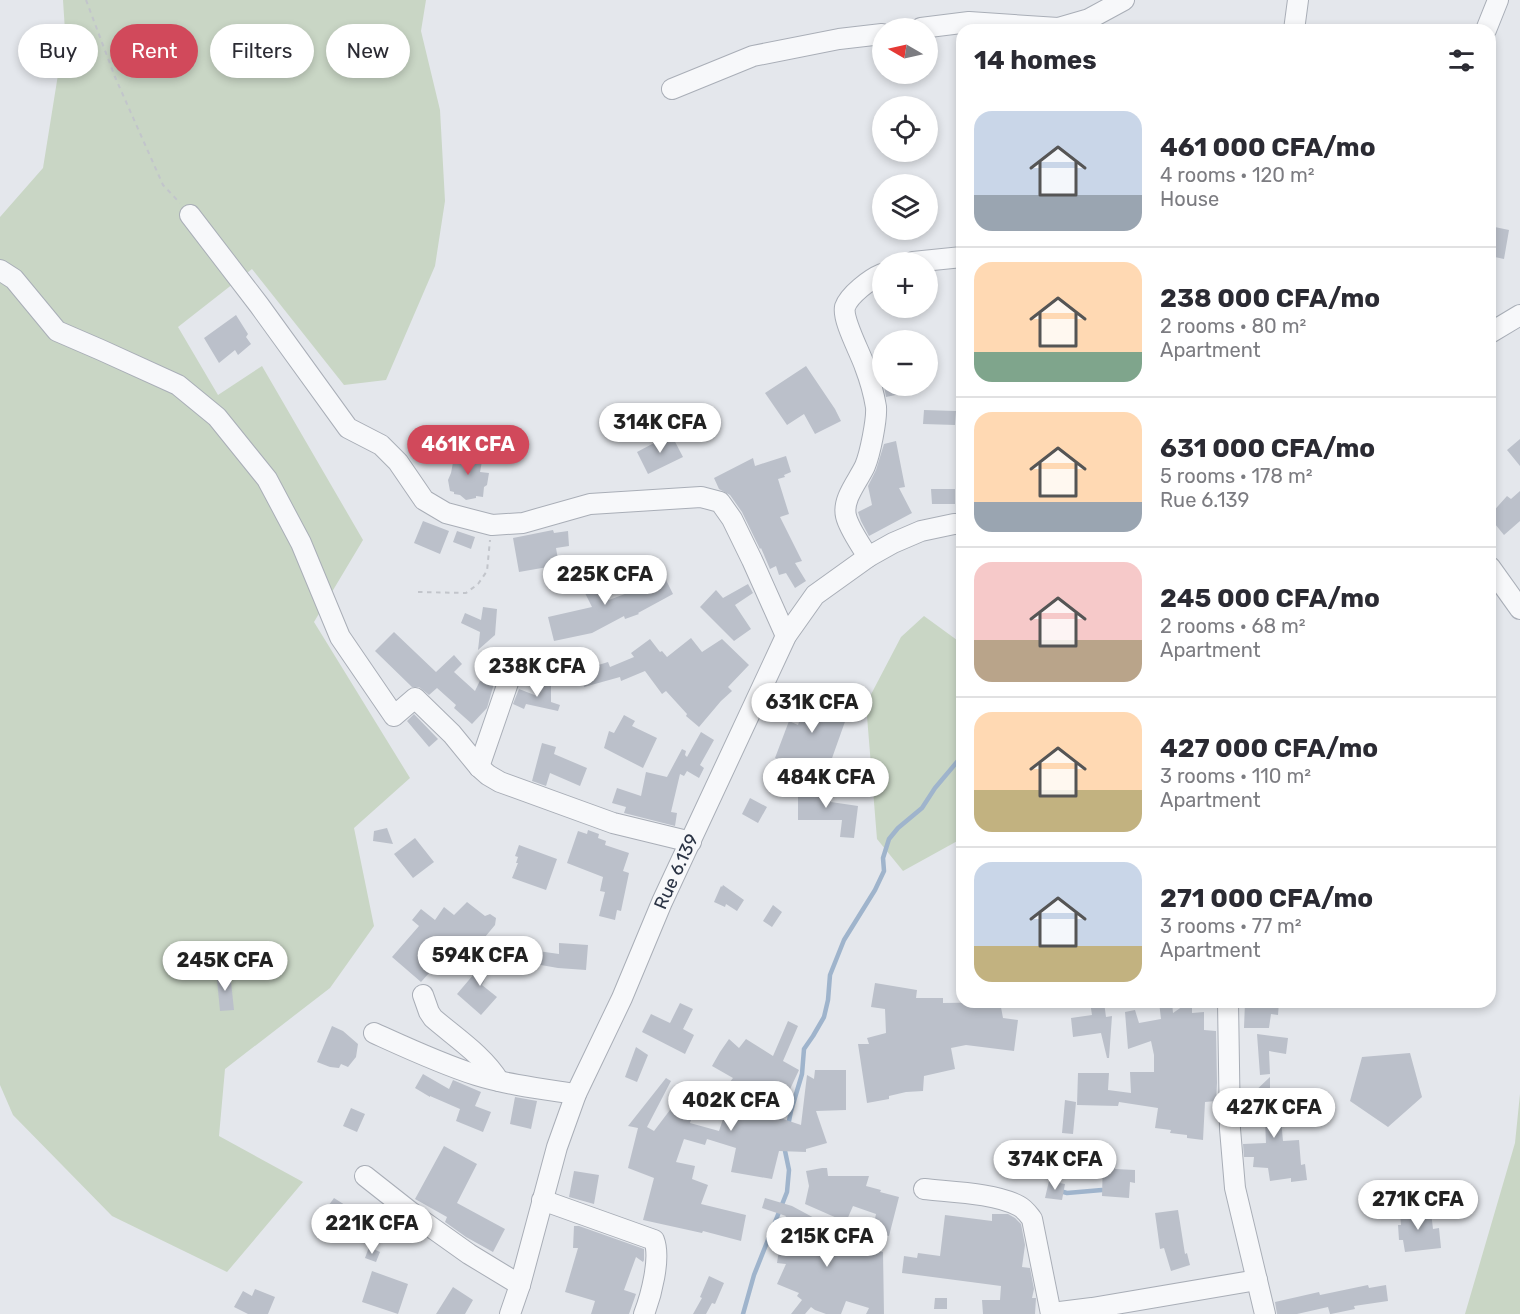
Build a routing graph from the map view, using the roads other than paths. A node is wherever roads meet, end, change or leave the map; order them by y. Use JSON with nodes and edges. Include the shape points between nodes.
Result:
{"nodes":[{"id":1,"x":1125,"y":0,"type":"edge"},
{"id":2,"x":1298,"y":0,"type":"edge"},
{"id":3,"x":1498,"y":0,"type":"edge"},
{"id":4,"x":999,"y":24,"type":"edge"},
{"id":5,"x":1072,"y":24,"type":"edge"},
{"id":6,"x":1295,"y":24,"type":"edge"},
{"id":7,"x":1488,"y":24,"type":"edge"},
{"id":8,"x":938,"y":26,"type":"edge"},
{"id":9,"x":872,"y":35,"type":"edge"},
{"id":10,"x":672,"y":89,"type":"dead end"},
{"id":11,"x":190,"y":215,"type":"road end"},
{"id":12,"x":956,"y":258,"type":"edge"},
{"id":13,"x":938,"y":259,"type":"edge"},
{"id":14,"x":0,"y":270,"type":"edge"},
{"id":15,"x":872,"y":278,"type":"edge"},
{"id":16,"x":1520,"y":315,"type":"edge"},
{"id":17,"x":1496,"y":329,"type":"edge"},
{"id":18,"x":956,"y":525,"type":"edge"},
{"id":19,"x":868,"y":557,"type":"junction"},
{"id":20,"x":1496,"y":575,"type":"edge"},
{"id":21,"x":1520,"y":609,"type":"edge"},
{"id":22,"x":786,"y":636,"type":"junction"},
{"id":23,"x":511,"y":674,"type":"dead end"},
{"id":24,"x":479,"y":767,"type":"junction"},
{"id":25,"x":691,"y":842,"type":"junction"},
{"id":26,"x":423,"y":995,"type":"dead end"},
{"id":27,"x":1228,"y":1008,"type":"edge"},
{"id":28,"x":374,"y":1033,"type":"dead end"},
{"id":29,"x":499,"y":1081,"type":"junction"},
{"id":30,"x":576,"y":1094,"type":"junction"},
{"id":31,"x":365,"y":1176,"type":"dead end"},
{"id":32,"x":924,"y":1189,"type":"dead end"},
{"id":33,"x":542,"y":1200,"type":"junction"},
{"id":34,"x":1257,"y":1280,"type":"junction"},
{"id":35,"x":520,"y":1285,"type":"junction"},
{"id":36,"x":1052,"y":1313,"type":"edge"},
{"id":37,"x":510,"y":1314,"type":"edge"},
{"id":38,"x":644,"y":1314,"type":"edge"},
{"id":39,"x":1265,"y":1314,"type":"edge"}],
"edges":[{"from":1,"to":5,"type":"street"},
{"from":2,"to":6,"type":"street"},
{"from":3,"to":7,"type":"street"},
{"from":4,"to":8,"type":"street"},
{"from":9,"to":10,"type":"street","via":[[753,56]]},
{"from":11,"to":22,"type":"street","via":[[348,428],[381,445],[424,500],[446,513],[492,525],[522,523],[590,504],[701,496],[720,502],[732,519]]},
{"from":12,"to":13,"type":"street"},
{"from":14,"to":24,"type":"street","via":[[14,279],[57,331],[178,385],[217,417],[267,479],[301,543],[340,637],[394,716],[415,698]]},
{"from":15,"to":19,"type":"street","via":[[845,308],[876,408],[865,464],[845,508],[846,518]]},
{"from":16,"to":17,"type":"street"},
{"from":18,"to":19,"type":"street","name":"Rue 6.139","via":[[921,531]]},
{"from":19,"to":22,"type":"street","name":"Rue 6.139","via":[[815,594]]},
{"from":20,"to":21,"type":"street"},
{"from":22,"to":25,"type":"street","name":"Rue 6.139"},
{"from":23,"to":24,"type":"street"},
{"from":24,"to":25,"type":"street","via":[[500,782],[603,819]]},
{"from":25,"to":30,"type":"street","name":"Rue 6.139"},
{"from":26,"to":29,"type":"street","via":[[433,1018],[482,1060]]},
{"from":27,"to":34,"type":"street","via":[[1235,1188]]},
{"from":28,"to":29,"type":"street","via":[[448,1065]]},
{"from":29,"to":30,"type":"street"},
{"from":30,"to":33,"type":"street","name":"Rue 6.139"},
{"from":31,"to":35,"type":"street","via":[[451,1242]]},
{"from":32,"to":36,"type":"street","via":[[998,1198],[1026,1210],[1032,1219]]},
{"from":33,"to":35,"type":"street","name":"Rue 6.139"},
{"from":33,"to":38,"type":"street","via":[[654,1240],[657,1258]]},
{"from":34,"to":36,"type":"street"},
{"from":34,"to":39,"type":"street"},
{"from":35,"to":37,"type":"street","name":"Rue 6.139"}]}
